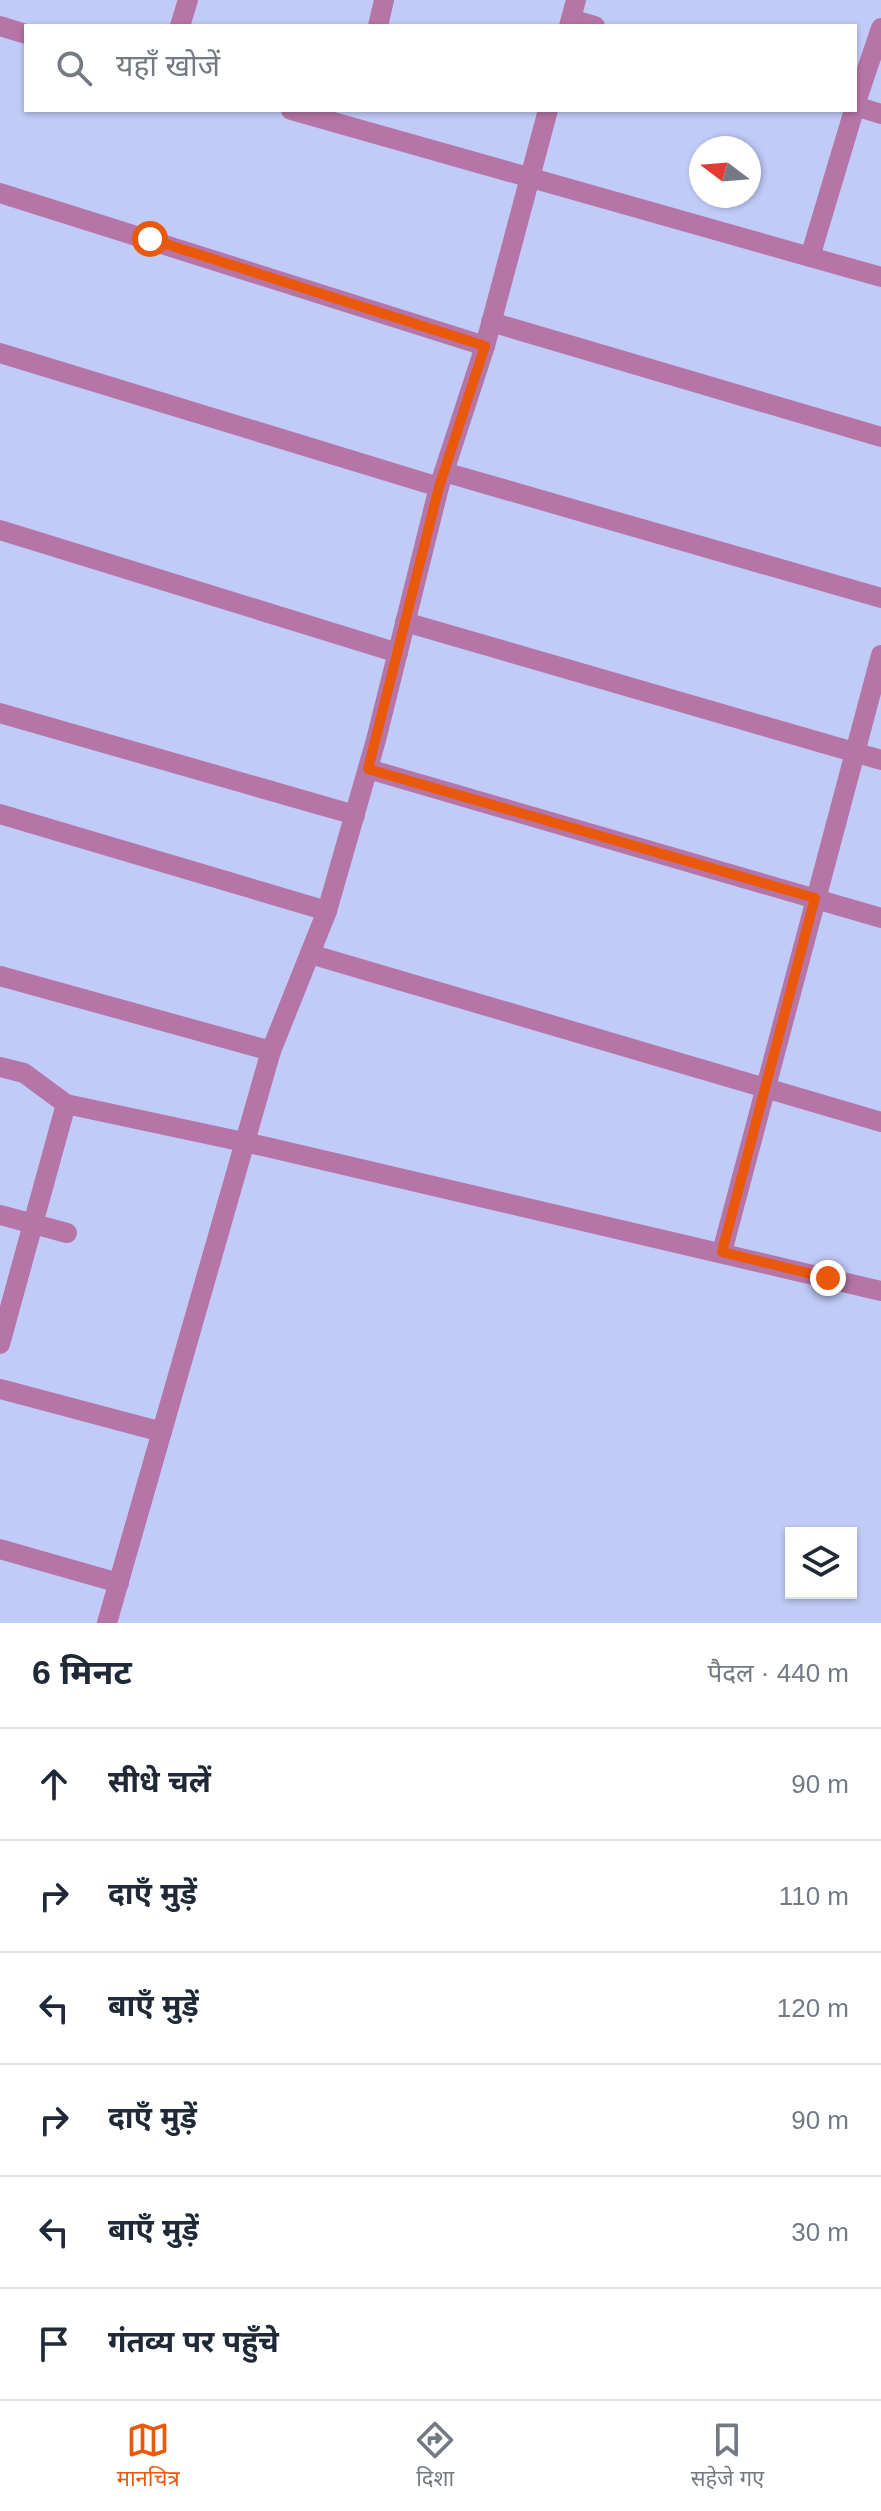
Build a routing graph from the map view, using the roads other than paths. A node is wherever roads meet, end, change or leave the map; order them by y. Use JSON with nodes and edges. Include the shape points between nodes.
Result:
{"nodes":[{"id":1,"x":188,"y":0,"type":"edge"},
{"id":2,"x":384,"y":0,"type":"edge"},
{"id":3,"x":572,"y":15,"type":"edge"},
{"id":4,"x":181,"y":24,"type":"edge"},
{"id":5,"x":378,"y":24,"type":"edge"},
{"id":6,"x":591,"y":24,"type":"edge"},
{"id":7,"x":0,"y":26,"type":"edge"},
{"id":8,"x":881,"y":28,"type":"edge"},
{"id":9,"x":24,"y":33,"type":"edge"},
{"id":10,"x":857,"y":101,"type":"edge"},
{"id":11,"x":857,"y":108,"type":"edge"},
{"id":12,"x":305,"y":112,"type":"edge"},
{"id":13,"x":548,"y":112,"type":"edge"},
{"id":14,"x":854,"y":112,"type":"edge"},
{"id":15,"x":881,"y":114,"type":"edge"},
{"id":16,"x":354,"y":119,"type":"edge"},
{"id":17,"x":531,"y":178,"type":"junction"},
{"id":18,"x":0,"y":193,"type":"edge"},
{"id":19,"x":810,"y":257,"type":"junction"},
{"id":20,"x":881,"y":277,"type":"edge"},
{"id":21,"x":491,"y":322,"type":"junction"},
{"id":22,"x":485,"y":346,"type":"junction"},
{"id":23,"x":0,"y":353,"type":"edge"},
{"id":24,"x":881,"y":437,"type":"edge"},
{"id":25,"x":442,"y":480,"type":"junction"},
{"id":26,"x":0,"y":530,"type":"edge"},
{"id":27,"x":881,"y":598,"type":"edge"},
{"id":28,"x":405,"y":622,"type":"junction"},
{"id":29,"x":398,"y":653,"type":"junction"},
{"id":30,"x":881,"y":655,"type":"edge"},
{"id":31,"x":0,"y":713,"type":"edge"},
{"id":32,"x":854,"y":753,"type":"junction"},
{"id":33,"x":881,"y":760,"type":"edge"},
{"id":34,"x":368,"y":769,"type":"junction"},
{"id":35,"x":0,"y":814,"type":"edge"},
{"id":36,"x":355,"y":815,"type":"junction"},
{"id":37,"x":815,"y":898,"type":"junction"},
{"id":38,"x":327,"y":911,"type":"junction"},
{"id":39,"x":881,"y":918,"type":"edge"},
{"id":40,"x":310,"y":954,"type":"junction"},
{"id":41,"x":0,"y":976,"type":"edge"},
{"id":42,"x":271,"y":1051,"type":"junction"},
{"id":43,"x":0,"y":1067,"type":"edge"},
{"id":44,"x":767,"y":1086,"type":"junction"},
{"id":45,"x":66,"y":1104,"type":"junction"},
{"id":46,"x":881,"y":1122,"type":"edge"},
{"id":47,"x":245,"y":1143,"type":"junction"},
{"id":48,"x":0,"y":1215,"type":"edge"},
{"id":49,"x":34,"y":1225,"type":"junction"},
{"id":50,"x":67,"y":1233,"type":"dead end"},
{"id":51,"x":722,"y":1252,"type":"junction"},
{"id":52,"x":881,"y":1291,"type":"edge"},
{"id":53,"x":0,"y":1344,"type":"edge"},
{"id":54,"x":0,"y":1389,"type":"edge"},
{"id":55,"x":162,"y":1432,"type":"junction"},
{"id":56,"x":0,"y":1549,"type":"edge"},
{"id":57,"x":119,"y":1583,"type":"junction"},
{"id":58,"x":107,"y":1623,"type":"edge"}],
"edges":[{"from":1,"to":4,"type":"street"},
{"from":2,"to":5,"type":"street"},
{"from":3,"to":6,"type":"street"},
{"from":7,"to":9,"type":"street"},
{"from":8,"to":10,"type":"street"},
{"from":11,"to":15,"type":"street"},
{"from":12,"to":16,"type":"street"},
{"from":13,"to":17,"type":"street"},
{"from":14,"to":19,"type":"street"},
{"from":16,"to":17,"type":"street"},
{"from":17,"to":19,"type":"street"},
{"from":17,"to":21,"type":"street"},
{"from":18,"to":22,"type":"street"},
{"from":19,"to":20,"type":"street"},
{"from":21,"to":22,"type":"street"},
{"from":21,"to":24,"type":"street"},
{"from":22,"to":25,"type":"street"},
{"from":23,"to":25,"type":"street"},
{"from":25,"to":27,"type":"street"},
{"from":25,"to":28,"type":"street"},
{"from":26,"to":29,"type":"street"},
{"from":28,"to":29,"type":"street"},
{"from":28,"to":32,"type":"street"},
{"from":29,"to":34,"type":"street"},
{"from":30,"to":32,"type":"street"},
{"from":31,"to":36,"type":"street"},
{"from":32,"to":33,"type":"street"},
{"from":32,"to":37,"type":"street"},
{"from":34,"to":36,"type":"street"},
{"from":34,"to":37,"type":"street"},
{"from":35,"to":38,"type":"street"},
{"from":36,"to":38,"type":"street"},
{"from":37,"to":39,"type":"street"},
{"from":37,"to":44,"type":"street"},
{"from":38,"to":40,"type":"street"},
{"from":40,"to":42,"type":"street"},
{"from":40,"to":44,"type":"street"},
{"from":41,"to":42,"type":"street"},
{"from":42,"to":47,"type":"street"},
{"from":43,"to":45,"type":"street","via":[[24,1073]]},
{"from":44,"to":46,"type":"street"},
{"from":44,"to":51,"type":"street"},
{"from":45,"to":47,"type":"street"},
{"from":45,"to":49,"type":"street"},
{"from":47,"to":51,"type":"street"},
{"from":47,"to":55,"type":"street"},
{"from":48,"to":49,"type":"street"},
{"from":49,"to":50,"type":"street"},
{"from":49,"to":53,"type":"street"},
{"from":51,"to":52,"type":"street"},
{"from":54,"to":55,"type":"street"},
{"from":55,"to":57,"type":"street"},
{"from":56,"to":57,"type":"street"},
{"from":57,"to":58,"type":"street"}]}
